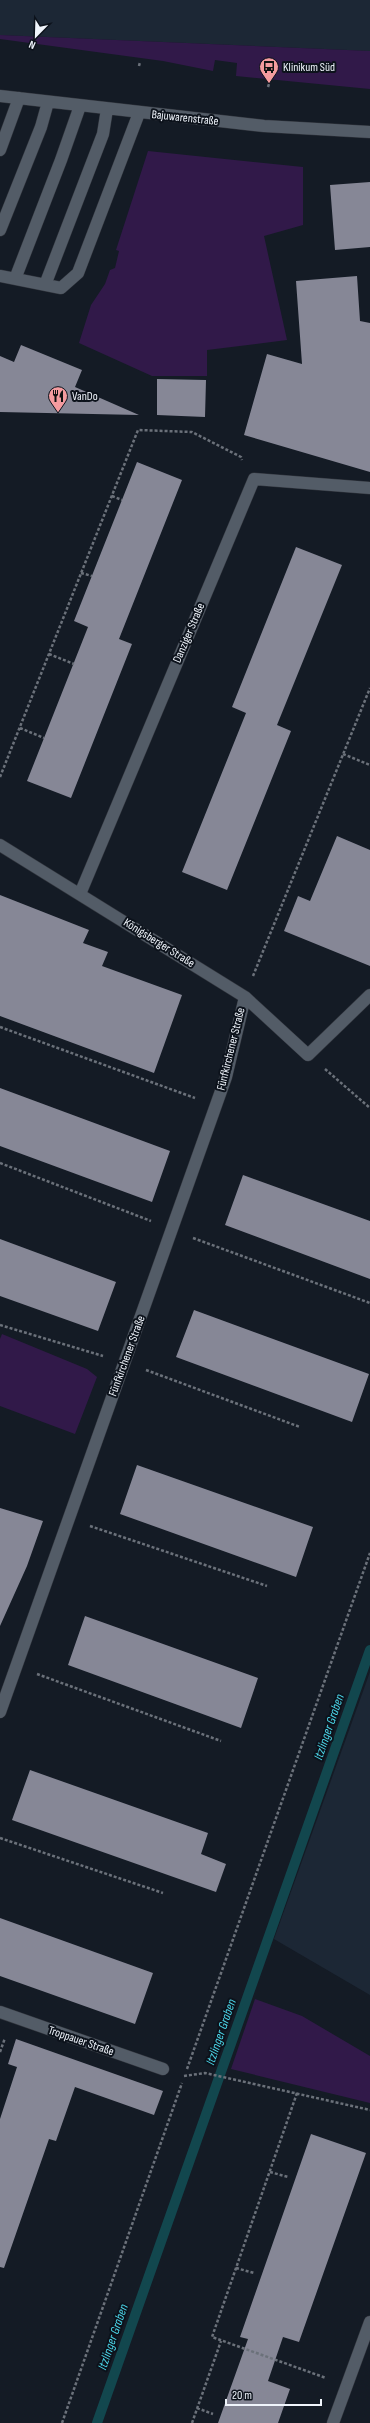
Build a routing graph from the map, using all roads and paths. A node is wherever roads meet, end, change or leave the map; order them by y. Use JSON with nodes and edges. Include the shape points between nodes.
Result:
{"nodes":[{"id":1,"x":0,"y":96,"type":"edge"},
{"id":2,"x":19,"y":98,"type":"junction"},
{"id":3,"x":48,"y":102,"type":"junction"},
{"id":4,"x":80,"y":106,"type":"junction"},
{"id":5,"x":107,"y":109,"type":"junction"},
{"id":6,"x":139,"y":113,"type":"junction"},
{"id":7,"x":370,"y":132,"type":"edge"},
{"id":8,"x":0,"y":150,"type":"edge"},
{"id":9,"x":0,"y":230,"type":"edge"},
{"id":10,"x":0,"y":276,"type":"edge"},
{"id":11,"x":14,"y":279,"type":"junction"},
{"id":12,"x":45,"y":285,"type":"junction"},
{"id":13,"x":254,"y":479,"type":"junction"},
{"id":14,"x":370,"y":488,"type":"edge"},
{"id":15,"x":112,"y":496,"type":"junction"},
{"id":16,"x":122,"y":500,"type":"dead end"},
{"id":17,"x":82,"y":573,"type":"junction"},
{"id":18,"x":92,"y":576,"type":"dead end"},
{"id":19,"x":49,"y":654,"type":"junction"},
{"id":20,"x":74,"y":664,"type":"dead end"},
{"id":21,"x":370,"y":688,"type":"edge"},
{"id":22,"x":20,"y":728,"type":"junction"},
{"id":23,"x":44,"y":738,"type":"dead end"},
{"id":24,"x":343,"y":754,"type":"junction"},
{"id":25,"x":370,"y":765,"type":"edge"},
{"id":26,"x":0,"y":777,"type":"edge"},
{"id":27,"x":0,"y":845,"type":"edge"},
{"id":28,"x":80,"y":894,"type":"junction"},
{"id":29,"x":370,"y":995,"type":"edge"},
{"id":30,"x":245,"y":996,"type":"junction"},
{"id":31,"x":0,"y":1027,"type":"edge"},
{"id":32,"x":308,"y":1055,"type":"junction"},
{"id":33,"x":203,"y":1100,"type":"dead end"},
{"id":34,"x":370,"y":1108,"type":"edge"},
{"id":35,"x":0,"y":1325,"type":"edge"},
{"id":36,"x":125,"y":1362,"type":"junction"},
{"id":37,"x":300,"y":1427,"type":"dead end"},
{"id":38,"x":69,"y":1519,"type":"junction"},
{"id":39,"x":370,"y":1553,"type":"edge"},
{"id":40,"x":267,"y":1586,"type":"dead end"},
{"id":41,"x":16,"y":1667,"type":"junction"},
{"id":42,"x":0,"y":1712,"type":"edge"},
{"id":43,"x":221,"y":1741,"type":"dead end"},
{"id":44,"x":0,"y":1838,"type":"edge"},
{"id":45,"x":163,"y":1893,"type":"dead end"},
{"id":46,"x":0,"y":2012,"type":"edge"},
{"id":47,"x":163,"y":2069,"type":"dead end"},
{"id":48,"x":206,"y":2073,"type":"dead end"},
{"id":49,"x":297,"y":2093,"type":"junction"},
{"id":50,"x":370,"y":2110,"type":"edge"},
{"id":51,"x":270,"y":2172,"type":"junction"},
{"id":52,"x":288,"y":2177,"type":"dead end"},
{"id":53,"x":236,"y":2268,"type":"junction"},
{"id":54,"x":254,"y":2273,"type":"dead end"},
{"id":55,"x":370,"y":2322,"type":"edge"},
{"id":56,"x":221,"y":2341,"type":"junction"},
{"id":57,"x":347,"y":2385,"type":"junction"},
{"id":58,"x":197,"y":2408,"type":"junction"},
{"id":59,"x":213,"y":2414,"type":"dead end"},
{"id":60,"x":62,"y":2423,"type":"edge"},
{"id":61,"x":192,"y":2423,"type":"edge"},
{"id":62,"x":333,"y":2423,"type":"edge"}],
"edges":[{"from":1,"to":2,"type":"street","name":"Bajuwarenstraße"},
{"from":2,"to":3,"type":"street","name":"Bajuwarenstraße"},
{"from":2,"to":8,"type":"street"},
{"from":3,"to":4,"type":"street","name":"Bajuwarenstraße"},
{"from":3,"to":9,"type":"street","via":[[41,127]]},
{"from":4,"to":5,"type":"street","name":"Bajuwarenstraße"},
{"from":4,"to":11,"type":"street"},
{"from":5,"to":6,"type":"street","name":"Bajuwarenstraße"},
{"from":5,"to":12,"type":"street","via":[[103,134]]},
{"from":6,"to":7,"type":"street","name":"Bajuwarenstraße","via":[[264,126]]},
{"from":6,"to":12,"type":"street","via":[[78,273],[61,288]]},
{"from":10,"to":11,"type":"street"},
{"from":11,"to":12,"type":"street"},
{"from":13,"to":14,"type":"street"},
{"from":13,"to":15,"type":"path","via":[[241,457],[192,432],[138,430]]},
{"from":13,"to":28,"type":"street","name":"Danziger Straße"},
{"from":15,"to":16,"type":"path"},
{"from":15,"to":17,"type":"path"},
{"from":17,"to":18,"type":"path"},
{"from":17,"to":19,"type":"path"},
{"from":19,"to":20,"type":"path"},
{"from":19,"to":22,"type":"path"},
{"from":21,"to":24,"type":"path"},
{"from":22,"to":23,"type":"path"},
{"from":22,"to":26,"type":"path"},
{"from":24,"to":25,"type":"path"},
{"from":24,"to":30,"type":"path"},
{"from":27,"to":28,"type":"street","name":"Königsberger Straße"},
{"from":28,"to":30,"type":"street","name":"Königsberger Straße"},
{"from":29,"to":32,"type":"street"},
{"from":30,"to":32,"type":"street","name":"Königsberger Straße"},
{"from":30,"to":36,"type":"street","name":"Fünfkirchener Straße","via":[[226,1077]]},
{"from":31,"to":33,"type":"path"},
{"from":32,"to":34,"type":"path"},
{"from":35,"to":36,"type":"path"},
{"from":36,"to":37,"type":"path"},
{"from":36,"to":38,"type":"street","name":"Fünfkirchener Straße"},
{"from":38,"to":40,"type":"path"},
{"from":38,"to":41,"type":"street","name":"Fünfkirchener Straße"},
{"from":39,"to":60,"type":"path"},
{"from":41,"to":42,"type":"street","name":"Fünfkirchener Straße"},
{"from":41,"to":43,"type":"path"},
{"from":44,"to":45,"type":"path"},
{"from":46,"to":47,"type":"street","name":"Troppauer Straße"},
{"from":48,"to":49,"type":"path"},
{"from":49,"to":50,"type":"path"},
{"from":49,"to":51,"type":"path"},
{"from":51,"to":52,"type":"path"},
{"from":51,"to":53,"type":"path"},
{"from":53,"to":54,"type":"path"},
{"from":53,"to":56,"type":"path","via":[[212,2338]]},
{"from":55,"to":57,"type":"street"},
{"from":56,"to":57,"type":"path"},
{"from":56,"to":58,"type":"path"},
{"from":57,"to":62,"type":"street"},
{"from":58,"to":59,"type":"path"},
{"from":58,"to":61,"type":"path"}]}
